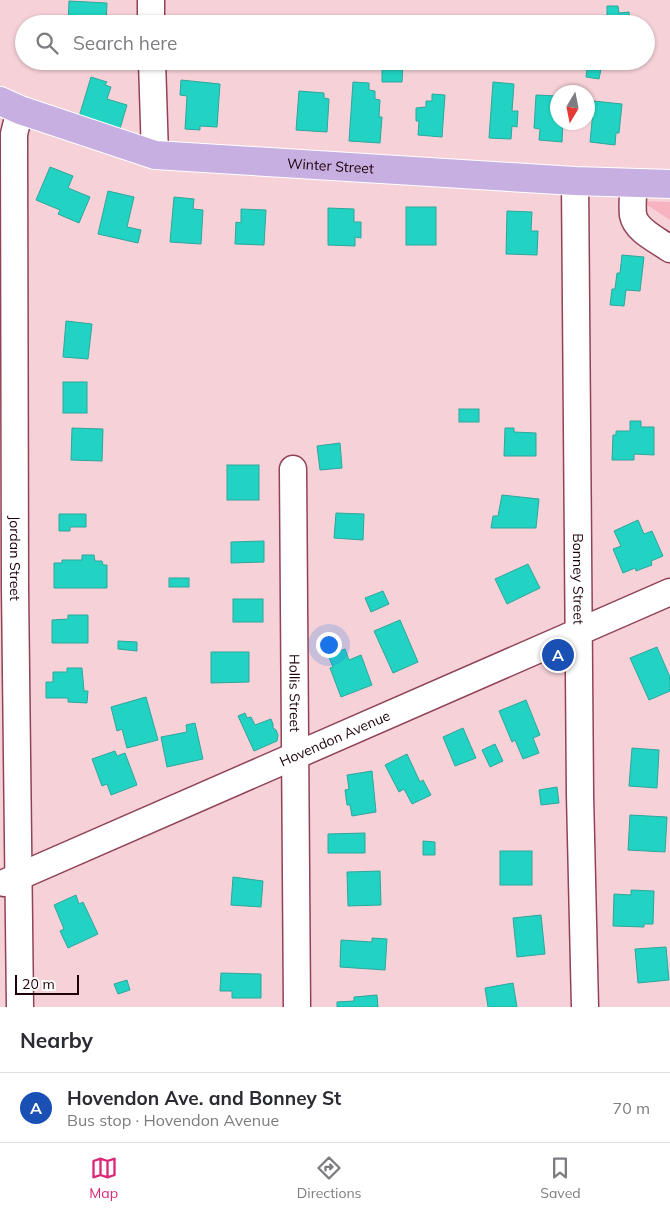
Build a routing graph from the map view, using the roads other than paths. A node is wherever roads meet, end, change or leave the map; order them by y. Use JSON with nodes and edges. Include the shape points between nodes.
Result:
{"nodes":[{"id":1,"x":151,"y":0,"type":"edge"},
{"id":2,"x":151,"y":15,"type":"edge"},
{"id":3,"x":152,"y":70,"type":"edge"},
{"id":4,"x":10,"y":106,"type":"edge"},
{"id":5,"x":155,"y":155,"type":"junction"},
{"id":6,"x":575,"y":180,"type":"junction"},
{"id":7,"x":634,"y":183,"type":"junction"},
{"id":8,"x":670,"y":184,"type":"edge"},
{"id":9,"x":670,"y":249,"type":"edge"},
{"id":10,"x":293,"y":469,"type":"dead end"},
{"id":11,"x":8,"y":591,"type":"edge"},
{"id":12,"x":670,"y":592,"type":"edge"},
{"id":13,"x":580,"y":631,"type":"junction"},
{"id":14,"x":295,"y":756,"type":"junction"},
{"id":15,"x":9,"y":882,"type":"edge"},
{"id":16,"x":20,"y":1007,"type":"edge"},
{"id":17,"x":297,"y":1007,"type":"edge"},
{"id":18,"x":585,"y":1007,"type":"edge"}],
"edges":[{"from":1,"to":2,"type":"street"},
{"from":3,"to":5,"type":"street"},
{"from":4,"to":5,"type":"main road","name":"Winter Street"},
{"from":4,"to":11,"type":"street","name":"Jordan Street","via":[[14,134]]},
{"from":5,"to":6,"type":"main road","name":"Winter Street"},
{"from":6,"to":7,"type":"main road","name":"Winter Street"},
{"from":6,"to":13,"type":"street","name":"Bonney Street"},
{"from":7,"to":8,"type":"main road","name":"Winter Street"},
{"from":7,"to":9,"type":"street","via":[[635,221]]},
{"from":10,"to":14,"type":"street","name":"Hollis Street"},
{"from":11,"to":15,"type":"street","name":"Jordan Street"},
{"from":12,"to":13,"type":"street","name":"Hovendon Avenue"},
{"from":13,"to":14,"type":"street","name":"Hovendon Avenue"},
{"from":13,"to":18,"type":"street","name":"Bonney Street"},
{"from":14,"to":15,"type":"street","name":"Hovendon Avenue"},
{"from":14,"to":17,"type":"street","name":"Hollis Street"},
{"from":15,"to":16,"type":"street","name":"Jordan Street"}]}
